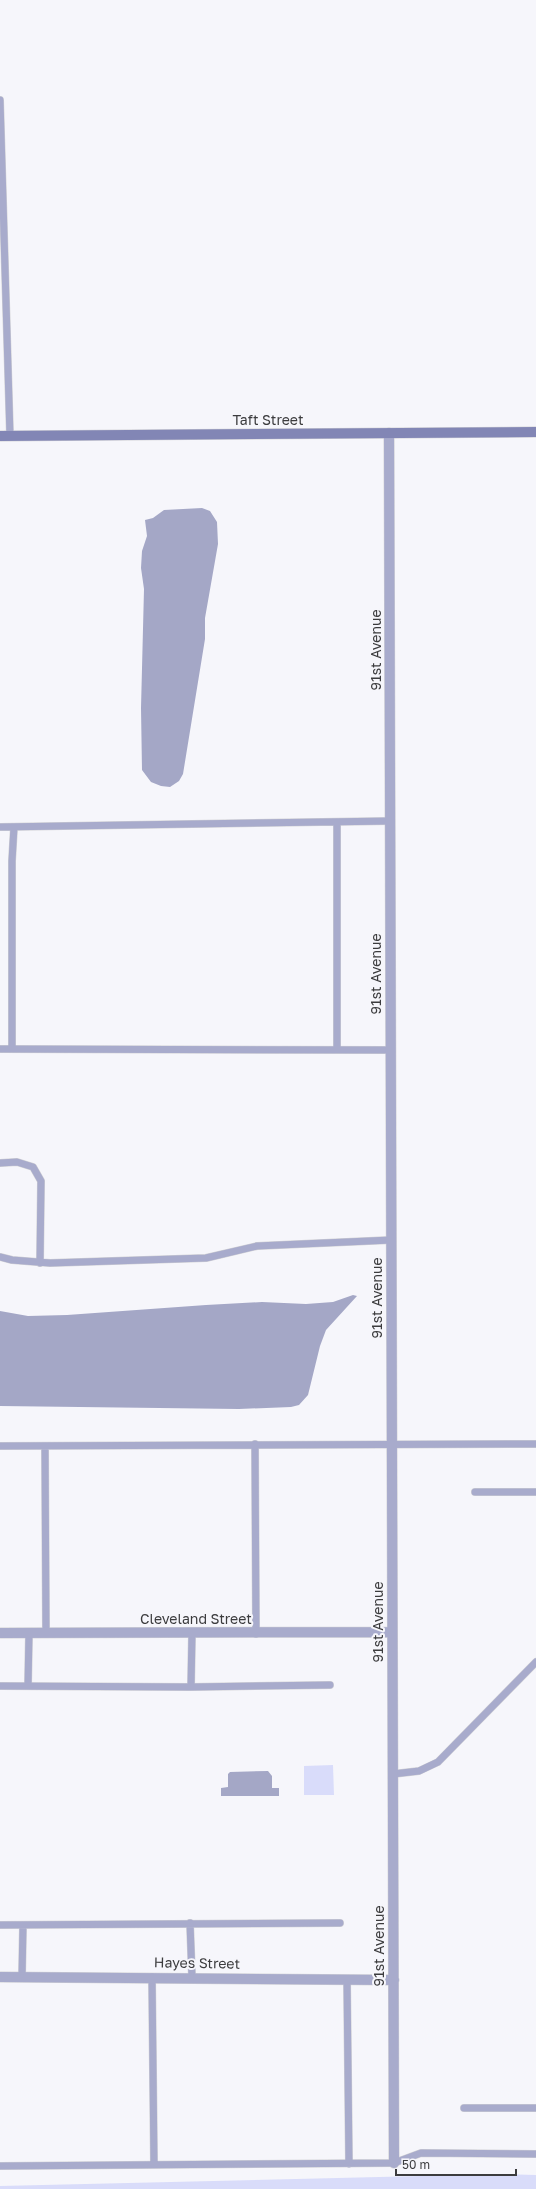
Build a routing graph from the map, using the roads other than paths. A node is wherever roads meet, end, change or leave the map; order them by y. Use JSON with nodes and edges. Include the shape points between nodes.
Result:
{"nodes":[{"id":1,"x":0,"y":100,"type":"edge"},
{"id":2,"x":536,"y":432,"type":"edge"},
{"id":3,"x":389,"y":433,"type":"junction"},
{"id":4,"x":5,"y":436,"type":"edge"},
{"id":5,"x":390,"y":821,"type":"junction"},
{"id":6,"x":337,"y":822,"type":"junction"},
{"id":7,"x":0,"y":827,"type":"edge"},
{"id":8,"x":14,"y":827,"type":"junction"},
{"id":9,"x":0,"y":1049,"type":"edge"},
{"id":10,"x":12,"y":1049,"type":"junction"},
{"id":11,"x":337,"y":1050,"type":"junction"},
{"id":12,"x":390,"y":1050,"type":"junction"},
{"id":13,"x":0,"y":1163,"type":"edge"},
{"id":14,"x":391,"y":1240,"type":"junction"},
{"id":15,"x":0,"y":1257,"type":"edge"},
{"id":16,"x":40,"y":1263,"type":"junction"},
{"id":17,"x":255,"y":1444,"type":"junction"},
{"id":18,"x":536,"y":1444,"type":"edge"},
{"id":19,"x":392,"y":1445,"type":"junction"},
{"id":20,"x":0,"y":1446,"type":"edge"},
{"id":21,"x":45,"y":1446,"type":"junction"},
{"id":22,"x":474,"y":1492,"type":"dead end"},
{"id":23,"x":536,"y":1492,"type":"edge"},
{"id":24,"x":392,"y":1632,"type":"junction"},
{"id":25,"x":0,"y":1633,"type":"edge"},
{"id":26,"x":29,"y":1633,"type":"junction"},
{"id":27,"x":46,"y":1633,"type":"junction"},
{"id":28,"x":192,"y":1633,"type":"junction"},
{"id":29,"x":256,"y":1634,"type":"junction"},
{"id":30,"x":536,"y":1662,"type":"edge"},
{"id":31,"x":330,"y":1685,"type":"dead end"},
{"id":32,"x":0,"y":1686,"type":"edge"},
{"id":33,"x":28,"y":1686,"type":"junction"},
{"id":34,"x":191,"y":1687,"type":"junction"},
{"id":35,"x":393,"y":1774,"type":"junction"},
{"id":36,"x":190,"y":1923,"type":"junction"},
{"id":37,"x":340,"y":1923,"type":"dead end"},
{"id":38,"x":0,"y":1925,"type":"edge"},
{"id":39,"x":23,"y":1925,"type":"junction"},
{"id":40,"x":0,"y":1977,"type":"edge"},
{"id":41,"x":22,"y":1977,"type":"junction"},
{"id":42,"x":152,"y":1977,"type":"junction"},
{"id":43,"x":192,"y":1977,"type":"junction"},
{"id":44,"x":347,"y":1979,"type":"junction"},
{"id":45,"x":394,"y":1980,"type":"junction"},
{"id":46,"x":464,"y":2108,"type":"dead end"},
{"id":47,"x":536,"y":2108,"type":"edge"},
{"id":48,"x":536,"y":2154,"type":"edge"},
{"id":49,"x":394,"y":2163,"type":"junction"},
{"id":50,"x":349,"y":2164,"type":"junction"},
{"id":51,"x":154,"y":2165,"type":"junction"},
{"id":52,"x":0,"y":2166,"type":"edge"}],
"edges":[{"from":1,"to":4,"type":"lane"},
{"from":2,"to":3,"type":"main road","name":"Taft Street"},
{"from":3,"to":4,"type":"main road","name":"Taft Street"},
{"from":3,"to":5,"type":"street","name":"91st Avenue"},
{"from":5,"to":6,"type":"lane"},
{"from":5,"to":12,"type":"street","name":"91st Avenue"},
{"from":6,"to":8,"type":"lane"},
{"from":6,"to":11,"type":"lane"},
{"from":7,"to":8,"type":"lane"},
{"from":8,"to":10,"type":"lane"},
{"from":9,"to":10,"type":"lane"},
{"from":10,"to":11,"type":"lane"},
{"from":11,"to":12,"type":"lane"},
{"from":12,"to":14,"type":"street","name":"91st Avenue"},
{"from":13,"to":16,"type":"lane","via":[[17,1162],[33,1167],[41,1181]]},
{"from":14,"to":16,"type":"lane","via":[[256,1246],[206,1258]]},
{"from":14,"to":19,"type":"street","name":"91st Avenue"},
{"from":15,"to":16,"type":"lane"},
{"from":17,"to":19,"type":"lane"},
{"from":17,"to":21,"type":"lane"},
{"from":17,"to":29,"type":"lane"},
{"from":18,"to":19,"type":"lane"},
{"from":19,"to":24,"type":"street","name":"91st Avenue"},
{"from":20,"to":21,"type":"lane"},
{"from":21,"to":27,"type":"lane"},
{"from":22,"to":23,"type":"lane"},
{"from":24,"to":29,"type":"street","name":"Cleveland Street"},
{"from":24,"to":35,"type":"street","name":"91st Avenue"},
{"from":25,"to":26,"type":"street","name":"Cleveland Street"},
{"from":26,"to":27,"type":"street","name":"Cleveland Street"},
{"from":26,"to":33,"type":"lane"},
{"from":27,"to":28,"type":"street","name":"Cleveland Street"},
{"from":28,"to":29,"type":"street","name":"Cleveland Street"},
{"from":28,"to":34,"type":"lane"},
{"from":30,"to":35,"type":"lane","via":[[438,1762],[419,1771]]},
{"from":31,"to":34,"type":"lane"},
{"from":32,"to":33,"type":"lane"},
{"from":33,"to":34,"type":"lane"},
{"from":35,"to":45,"type":"street","name":"91st Avenue"},
{"from":36,"to":37,"type":"lane"},
{"from":36,"to":39,"type":"lane"},
{"from":36,"to":43,"type":"lane"},
{"from":38,"to":39,"type":"lane"},
{"from":39,"to":41,"type":"lane"},
{"from":40,"to":41,"type":"street","name":"Hayes Street"},
{"from":41,"to":42,"type":"street","name":"Hayes Street"},
{"from":42,"to":43,"type":"street","name":"Hayes Street"},
{"from":42,"to":51,"type":"lane"},
{"from":43,"to":44,"type":"street","name":"Hayes Street"},
{"from":44,"to":45,"type":"street","name":"Hayes Street"},
{"from":44,"to":50,"type":"lane"},
{"from":45,"to":49,"type":"street","name":"91st Avenue"},
{"from":46,"to":47,"type":"lane"},
{"from":48,"to":49,"type":"lane","via":[[421,2153]]},
{"from":49,"to":50,"type":"lane"},
{"from":50,"to":51,"type":"lane"},
{"from":51,"to":52,"type":"lane"}]}
